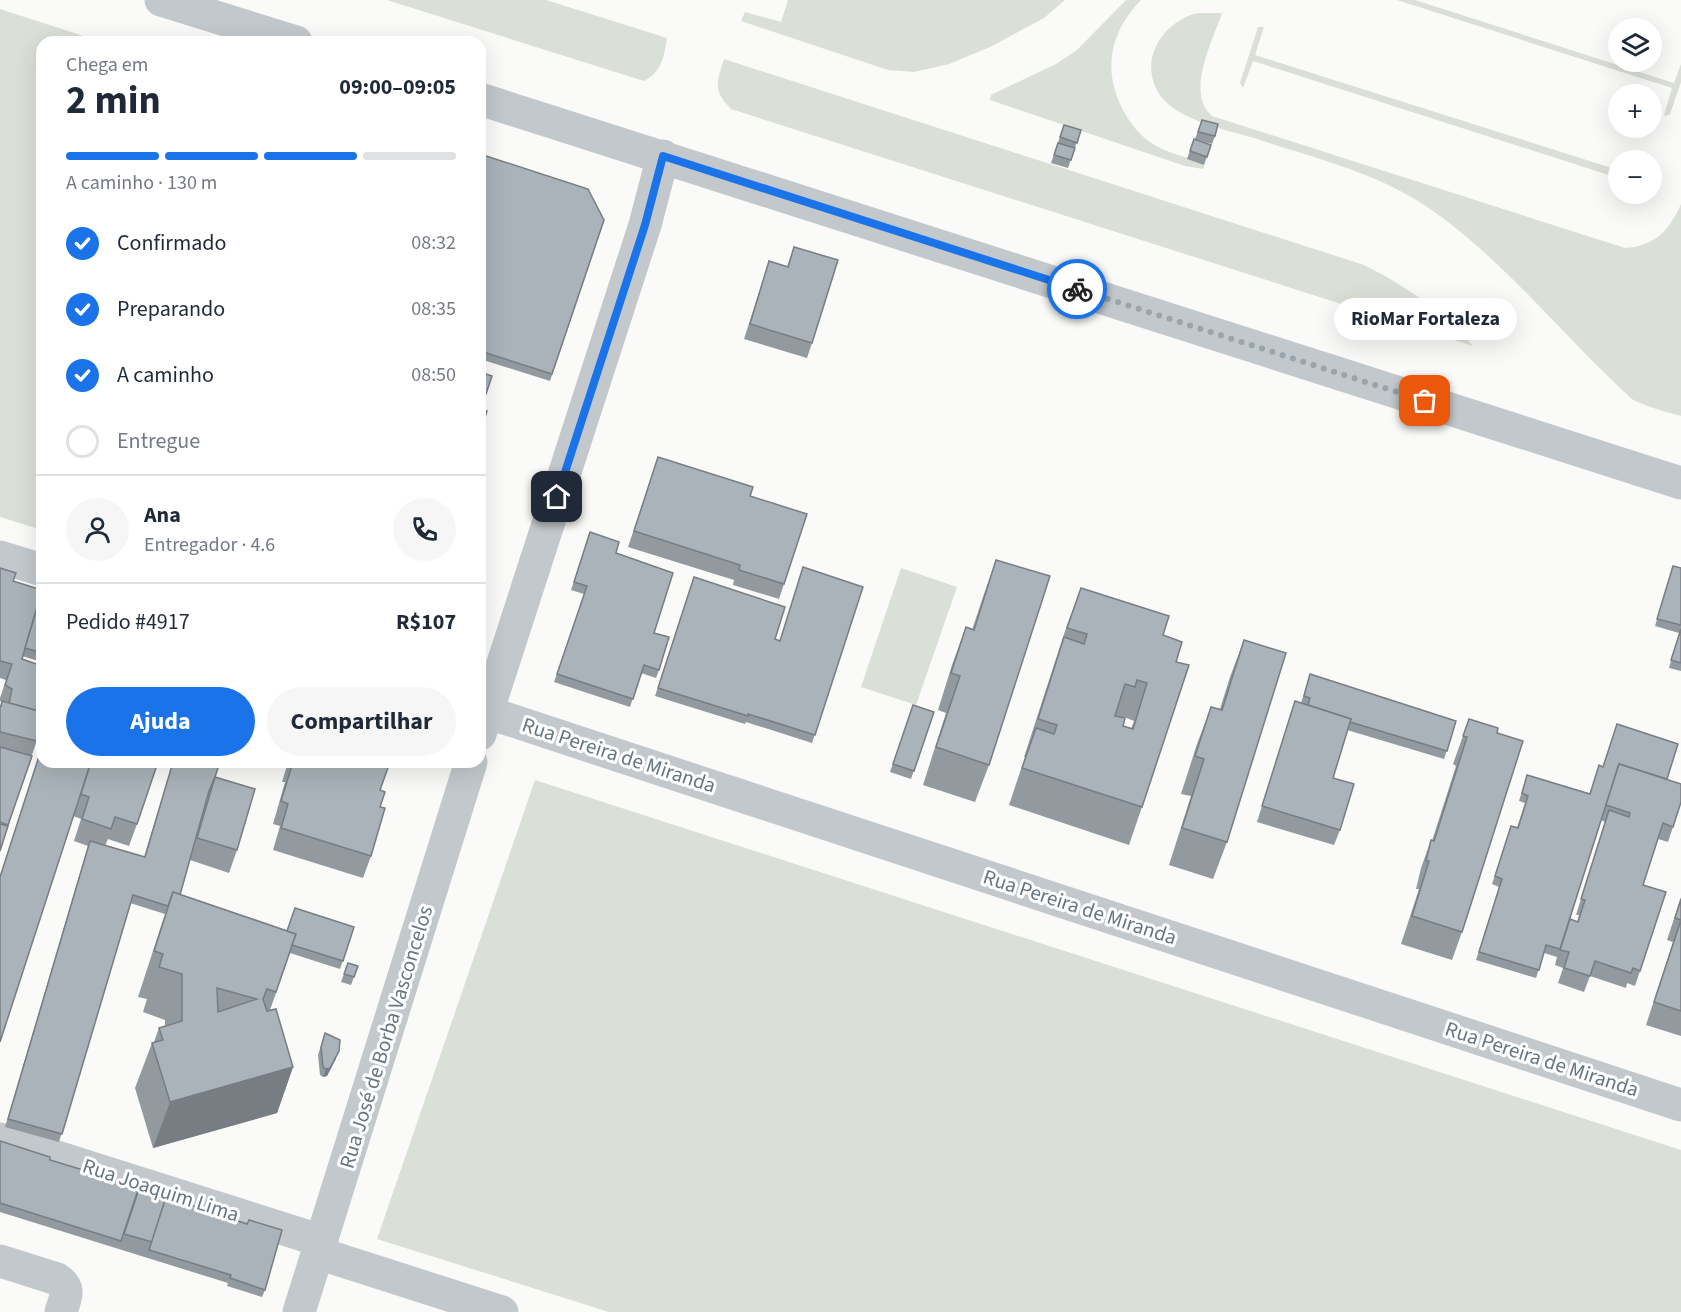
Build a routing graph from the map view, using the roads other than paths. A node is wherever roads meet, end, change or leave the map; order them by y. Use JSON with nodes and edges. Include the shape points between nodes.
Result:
{"nodes":[{"id":1,"x":161,"y":0,"type":"edge"},
{"id":2,"x":277,"y":36,"type":"edge"},
{"id":3,"x":486,"y":101,"type":"edge"},
{"id":4,"x":663,"y":156,"type":"junction"},
{"id":5,"x":1681,"y":483,"type":"edge"},
{"id":6,"x":0,"y":557,"type":"edge"},
{"id":7,"x":36,"y":568,"type":"edge"},
{"id":8,"x":486,"y":706,"type":"edge"},
{"id":9,"x":486,"y":719,"type":"edge"},
{"id":10,"x":469,"y":768,"type":"edge"},
{"id":11,"x":1681,"y":1105,"type":"edge"},
{"id":12,"x":0,"y":1139,"type":"edge"},
{"id":13,"x":320,"y":1247,"type":"junction"},
{"id":14,"x":0,"y":1261,"type":"edge"},
{"id":15,"x":61,"y":1312,"type":"edge"},
{"id":16,"x":299,"y":1312,"type":"edge"},
{"id":17,"x":502,"y":1312,"type":"edge"}],
"edges":[{"from":1,"to":2,"type":"street"},
{"from":3,"to":4,"type":"street"},
{"from":4,"to":5,"type":"street"},
{"from":4,"to":8,"type":"street","via":[[645,225]]},
{"from":6,"to":7,"type":"street"},
{"from":9,"to":11,"type":"street","name":"Rua Pereira de Miranda"},
{"from":10,"to":13,"type":"street","name":"Rua José de Borba Vasconcelos"},
{"from":12,"to":13,"type":"street","name":"Rua Joaquim Lima"},
{"from":13,"to":16,"type":"street","name":"Rua José de Borba Vasconcelos"},
{"from":13,"to":17,"type":"street","name":"Rua Joaquim Lima"},
{"from":14,"to":15,"type":"street","via":[[57,1278],[67,1290]]}]}
